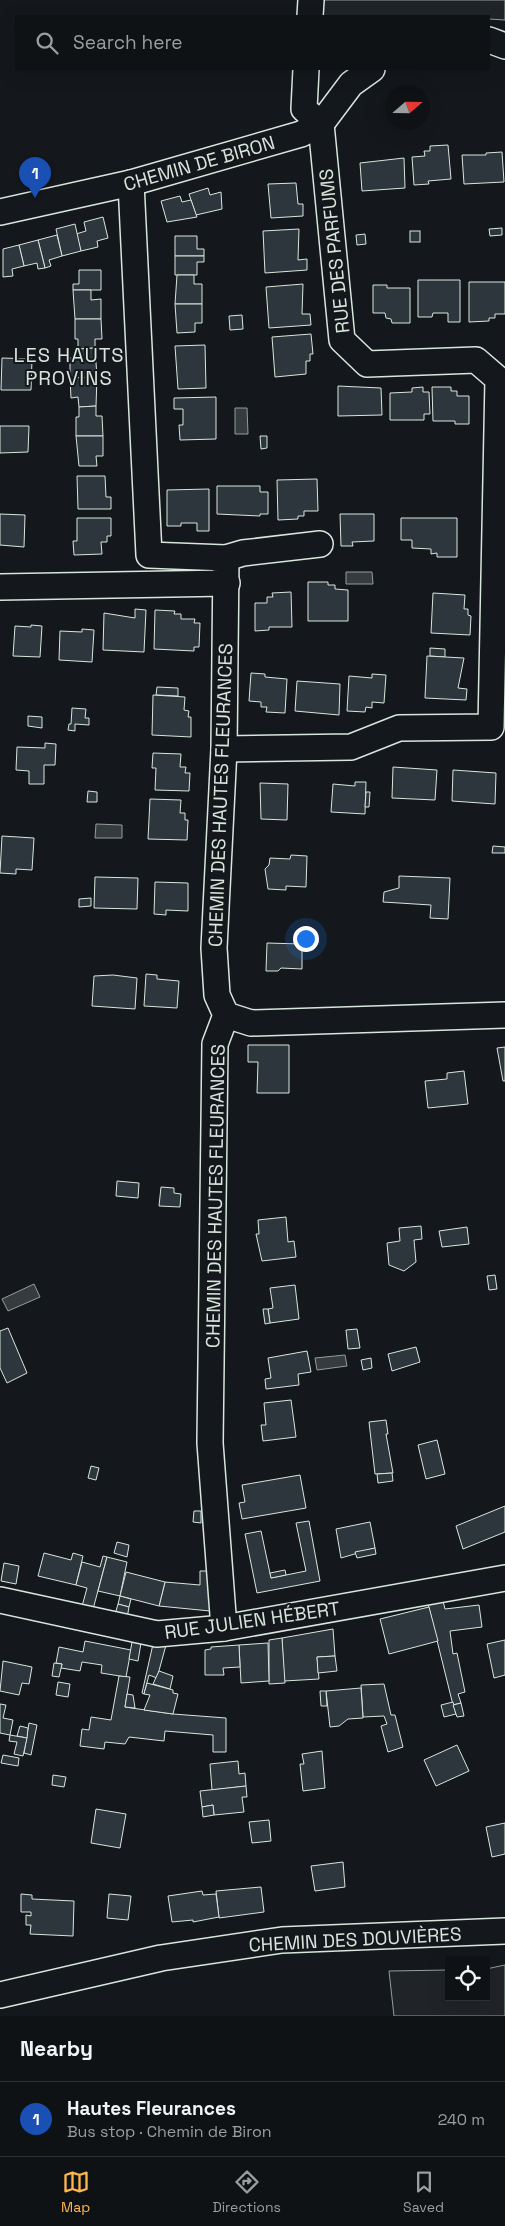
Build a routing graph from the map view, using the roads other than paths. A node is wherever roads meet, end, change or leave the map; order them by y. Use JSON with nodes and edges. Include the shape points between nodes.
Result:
{"nodes":[{"id":1,"x":311,"y":0,"type":"edge"},
{"id":2,"x":310,"y":15,"type":"edge"},
{"id":3,"x":490,"y":40,"type":"edge"},
{"id":4,"x":505,"y":46,"type":"edge"},
{"id":5,"x":306,"y":70,"type":"edge"},
{"id":6,"x":371,"y":70,"type":"edge"},
{"id":7,"x":321,"y":124,"type":"junction"},
{"id":8,"x":131,"y":183,"type":"junction"},
{"id":9,"x":0,"y":212,"type":"edge"},
{"id":10,"x":501,"y":410,"type":"edge"},
{"id":11,"x":320,"y":544,"type":"dead end"},
{"id":12,"x":149,"y":556,"type":"junction"},
{"id":13,"x":226,"y":558,"type":"junction"},
{"id":14,"x":499,"y":578,"type":"edge"},
{"id":15,"x":227,"y":583,"type":"junction"},
{"id":16,"x":152,"y":584,"type":"junction"},
{"id":17,"x":0,"y":587,"type":"edge"},
{"id":18,"x":224,"y":749,"type":"junction"},
{"id":19,"x":226,"y":1015,"type":"junction"},
{"id":20,"x":505,"y":1015,"type":"edge"},
{"id":21,"x":505,"y":1578,"type":"edge"},
{"id":22,"x":0,"y":1600,"type":"edge"},
{"id":23,"x":224,"y":1628,"type":"junction"},
{"id":24,"x":505,"y":1931,"type":"edge"},
{"id":25,"x":0,"y":1996,"type":"edge"}],
"edges":[{"from":1,"to":2,"type":"street"},
{"from":3,"to":4,"type":"street"},
{"from":5,"to":7,"type":"street","via":[[304,109]]},
{"from":6,"to":7,"type":"street","name":"CHEMIN DE BIRON","via":[[352,84]]},
{"from":7,"to":8,"type":"street","name":"CHEMIN DE BIRON","via":[[301,134]]},
{"from":7,"to":10,"type":"street","name":"RUE DES PARFUMS","via":[[342,340],[367,364],[476,360],[498,378]]},
{"from":8,"to":9,"type":"street","name":"CHEMIN DE BIRON"},
{"from":8,"to":12,"type":"street"},
{"from":10,"to":14,"type":"street","name":"RUE DES PARFUMS"},
{"from":11,"to":13,"type":"street"},
{"from":12,"to":13,"type":"street"},
{"from":12,"to":16,"type":"street"},
{"from":13,"to":15,"type":"street","name":"CHEMIN DES HAUTES FLEURANCES"},
{"from":14,"to":18,"type":"street","name":"RUE DES PARFUMS","via":[[491,727],[400,728],[351,747]]},
{"from":15,"to":16,"type":"street"},
{"from":15,"to":18,"type":"street","name":"CHEMIN DES HAUTES FLEURANCES"},
{"from":16,"to":17,"type":"street"},
{"from":18,"to":19,"type":"street","name":"CHEMIN DES HAUTES FLEURANCES","via":[[214,948],[217,995]]},
{"from":19,"to":20,"type":"street","via":[[250,1023]]},
{"from":19,"to":23,"type":"street","name":"CHEMIN DES HAUTES FLEURANCES","via":[[215,1044],[210,1443]]},
{"from":21,"to":23,"type":"street","name":"RUE JULIEN HÉBERT"},
{"from":22,"to":23,"type":"street","name":"RUE JULIEN HÉBERT","via":[[157,1634]]},
{"from":24,"to":25,"type":"street","name":"CHEMIN DES DOUVIÈRES","via":[[282,1940],[161,1958]]}]}
